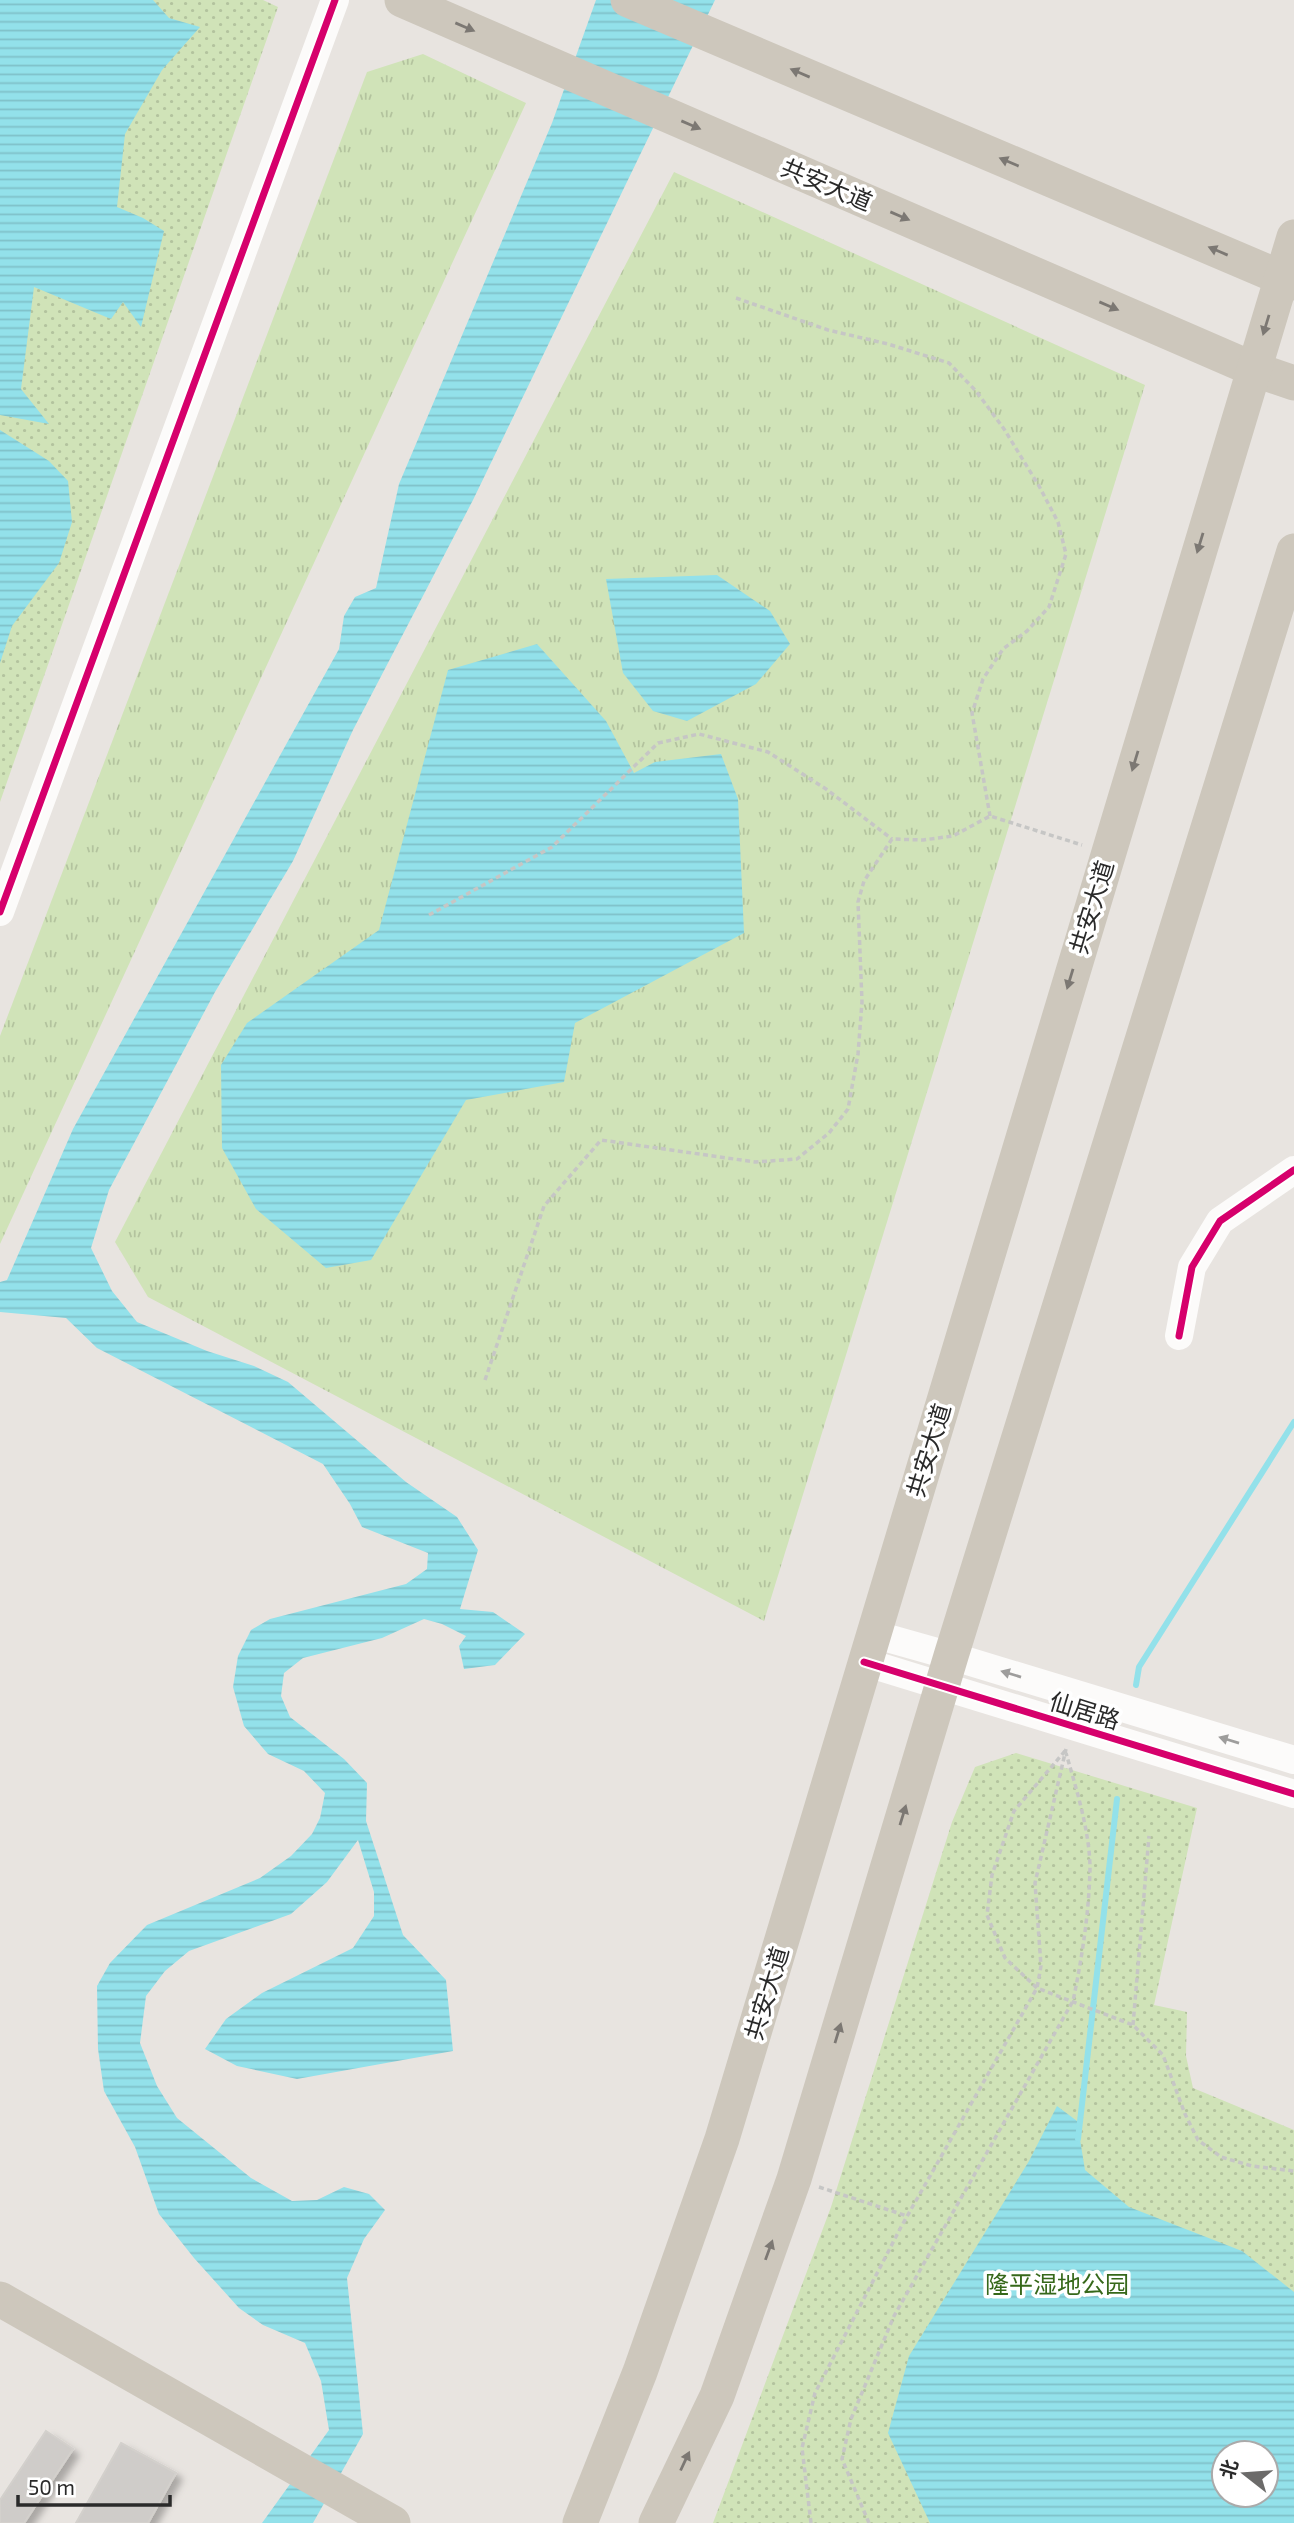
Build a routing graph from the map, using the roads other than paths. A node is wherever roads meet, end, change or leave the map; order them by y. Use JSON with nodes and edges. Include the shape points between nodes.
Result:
{"nodes":[{"id":1,"x":335,"y":0,"type":"edge"},
{"id":2,"x":402,"y":0,"type":"edge"},
{"id":3,"x":645,"y":7,"type":"edge"},
{"id":4,"x":1294,"y":237,"type":"edge"},
{"id":5,"x":1287,"y":280,"type":"edge"},
{"id":6,"x":1252,"y":369,"type":"junction"},
{"id":7,"x":1294,"y":383,"type":"edge"},
{"id":8,"x":1294,"y":551,"type":"edge"},
{"id":9,"x":0,"y":912,"type":"edge"},
{"id":10,"x":1294,"y":1170,"type":"edge"},
{"id":11,"x":1179,"y":1336,"type":"dead end"},
{"id":12,"x":869,"y":1648,"type":"junction"},
{"id":13,"x":946,"y":1671,"type":"junction"},
{"id":14,"x":1294,"y":1760,"type":"edge"},
{"id":15,"x":1294,"y":1794,"type":"edge"},
{"id":16,"x":0,"y":2299,"type":"edge"},
{"id":17,"x":393,"y":2523,"type":"edge"},
{"id":18,"x":580,"y":2523,"type":"edge"},
{"id":19,"x":656,"y":2523,"type":"edge"}],
"edges":[{"from":1,"to":9,"type":"street"},
{"from":2,"to":6,"type":"main road","name":"共安大道","one_way":true},
{"from":5,"to":3,"type":"main road","one_way":true},
{"from":4,"to":5,"type":"main road","name":"共安大道"},
{"from":5,"to":6,"type":"main road","name":"共安大道","one_way":true},
{"from":6,"to":7,"type":"main road","name":"共安大道"},
{"from":6,"to":12,"type":"main road","name":"共安大道","one_way":true},
{"from":8,"to":13,"type":"main road"},
{"from":10,"to":11,"type":"street","via":[[1220,1221],[1192,1267]]},
{"from":12,"to":13,"type":"street","name":"仙居路"},
{"from":12,"to":18,"type":"main road","name":"共安大道","via":[[722,2139],[640,2372]]},
{"from":14,"to":13,"type":"street","name":"仙居路","one_way":true},
{"from":13,"to":15,"type":"street","name":"仙居路","via":[[1069,1739]]},
{"from":19,"to":13,"type":"main road","one_way":true,"via":[[717,2396],[794,2179]]},
{"from":16,"to":17,"type":"main road"}]}
